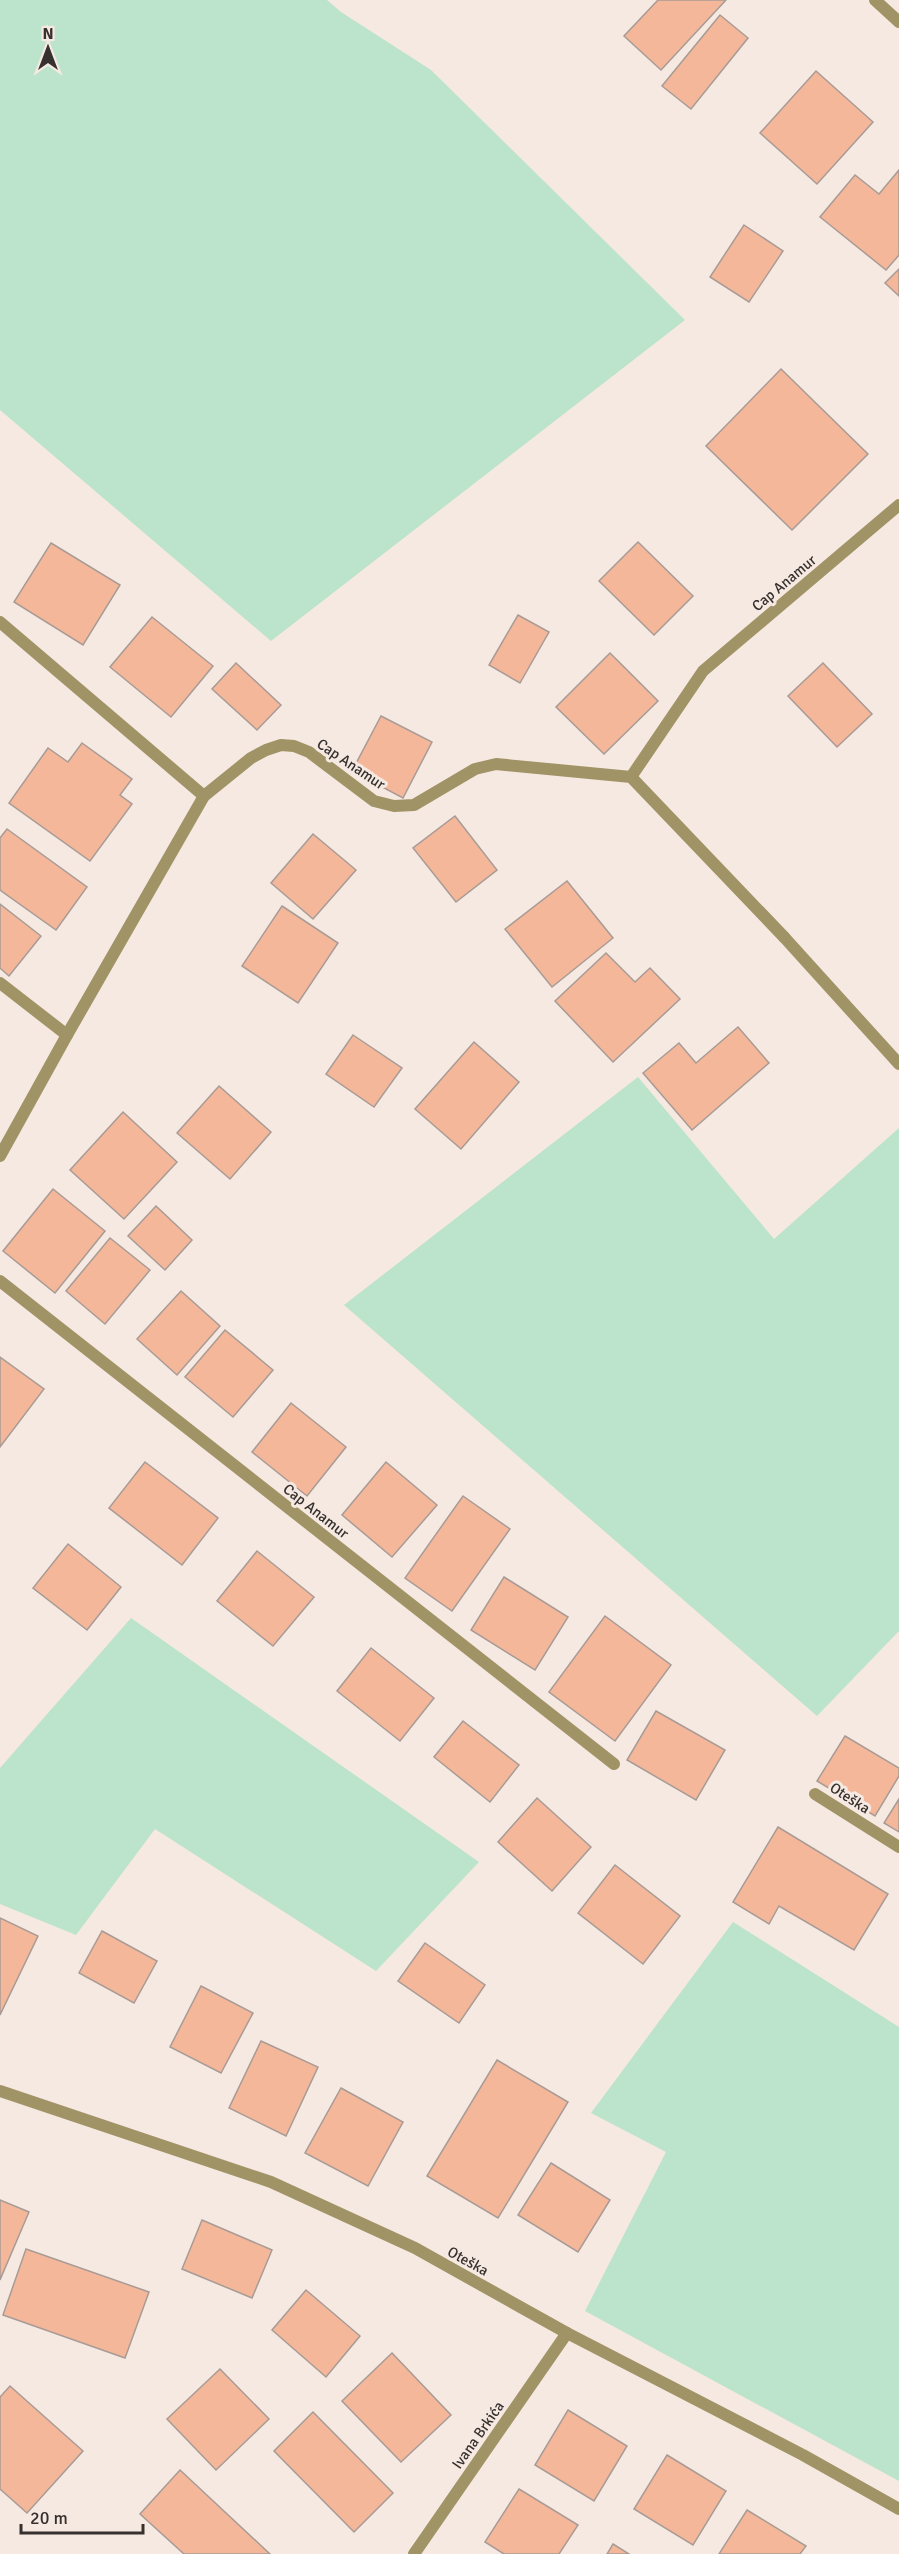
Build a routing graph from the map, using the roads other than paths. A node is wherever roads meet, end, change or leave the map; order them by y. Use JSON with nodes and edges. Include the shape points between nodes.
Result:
{"nodes":[{"id":1,"x":875,"y":0,"type":"edge"},
{"id":2,"x":899,"y":22,"type":"edge"},
{"id":3,"x":899,"y":505,"type":"edge"},
{"id":4,"x":0,"y":622,"type":"edge"},
{"id":5,"x":631,"y":777,"type":"junction"},
{"id":6,"x":204,"y":796,"type":"junction"},
{"id":7,"x":0,"y":983,"type":"edge"},
{"id":8,"x":67,"y":1035,"type":"junction"},
{"id":9,"x":899,"y":1064,"type":"edge"},
{"id":10,"x":2,"y":1148,"type":"edge"},
{"id":11,"x":0,"y":1281,"type":"edge"},
{"id":12,"x":614,"y":1764,"type":"dead end"},
{"id":13,"x":815,"y":1794,"type":"dead end"},
{"id":14,"x":899,"y":1847,"type":"edge"},
{"id":15,"x":0,"y":2091,"type":"edge"},
{"id":16,"x":567,"y":2333,"type":"junction"},
{"id":17,"x":899,"y":2509,"type":"edge"},
{"id":18,"x":414,"y":2554,"type":"edge"}],
"edges":[{"from":1,"to":2,"type":"street"},
{"from":3,"to":5,"type":"street","name":"Cap Anamur","via":[[703,671]]},
{"from":4,"to":6,"type":"street"},
{"from":5,"to":6,"type":"street","name":"Cap Anamur","via":[[496,764],[475,769],[414,805],[394,806],[374,801],[309,752],[281,745],[251,758]]},
{"from":5,"to":9,"type":"street"},
{"from":6,"to":8,"type":"street","name":"Cap Anamur"},
{"from":7,"to":8,"type":"street"},
{"from":8,"to":10,"type":"street","name":"Cap Anamur"},
{"from":11,"to":12,"type":"street","name":"Cap Anamur"},
{"from":13,"to":14,"type":"street","name":"Oteška"},
{"from":15,"to":16,"type":"street","name":"Oteška","via":[[271,2182],[415,2248]]},
{"from":16,"to":17,"type":"street","name":"Oteška"},
{"from":16,"to":18,"type":"street","name":"Ivana Brkića"}]}
